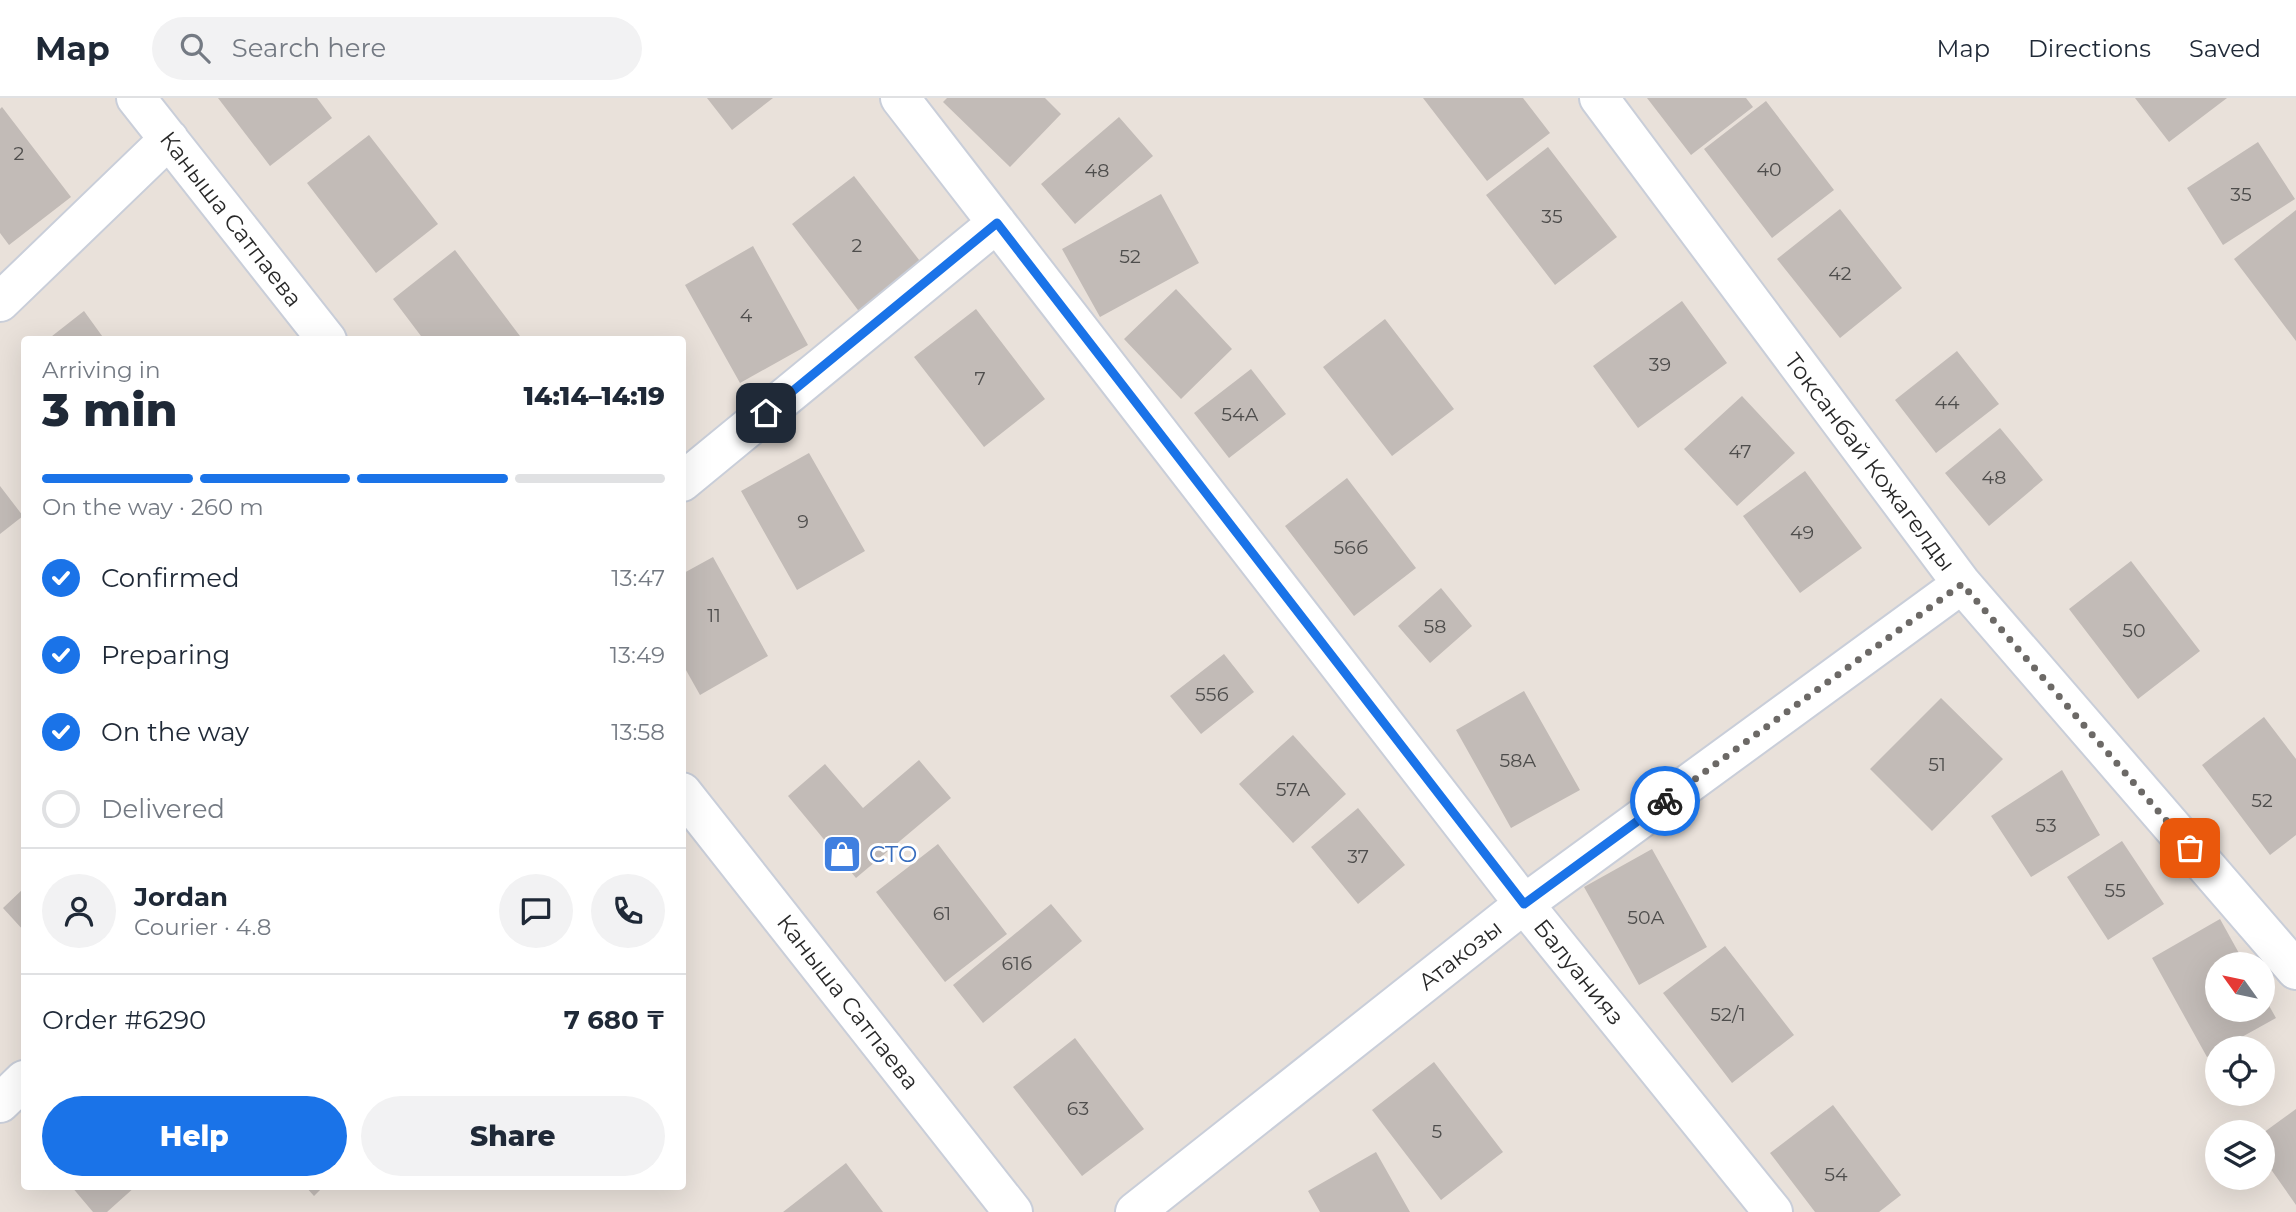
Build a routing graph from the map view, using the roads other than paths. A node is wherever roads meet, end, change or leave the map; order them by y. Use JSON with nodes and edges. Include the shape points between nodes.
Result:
{"nodes":[{"id":1,"x":136,"y":98,"type":"edge"},
{"id":2,"x":900,"y":98,"type":"edge"},
{"id":3,"x":1599,"y":98,"type":"edge"},
{"id":4,"x":169,"y":139,"type":"junction"},
{"id":5,"x":997,"y":223,"type":"junction"},
{"id":6,"x":0,"y":302,"type":"edge"},
{"id":7,"x":324,"y":336,"type":"edge"},
{"id":8,"x":686,"y":479,"type":"edge"},
{"id":9,"x":1962,"y":584,"type":"junction"},
{"id":10,"x":686,"y":797,"type":"edge"},
{"id":11,"x":1524,"y":904,"type":"junction"},
{"id":12,"x":2296,"y":970,"type":"edge"},
{"id":13,"x":21,"y":1083,"type":"edge"},
{"id":14,"x":0,"y":1103,"type":"edge"},
{"id":15,"x":1013,"y":1212,"type":"edge"},
{"id":16,"x":1135,"y":1212,"type":"edge"},
{"id":17,"x":1773,"y":1212,"type":"edge"}],
"edges":[{"from":1,"to":4,"type":"street","name":"Каныша Сатпаева"},
{"from":2,"to":5,"type":"street","name":"Балуанияз"},
{"from":3,"to":9,"type":"street","name":"Токсанбай Кожагелды"},
{"from":4,"to":6,"type":"street"},
{"from":4,"to":7,"type":"street","name":"Каныша Сатпаева"},
{"from":5,"to":8,"type":"street"},
{"from":5,"to":11,"type":"street","name":"Балуанияз"},
{"from":9,"to":11,"type":"street","name":"Атакозы"},
{"from":9,"to":12,"type":"street","name":"Токсанбай Кожагелды"},
{"from":10,"to":15,"type":"street","name":"Каныша Сатпаева"},
{"from":11,"to":16,"type":"street","name":"Атакозы"},
{"from":11,"to":17,"type":"street","name":"Балуанияз"},
{"from":13,"to":14,"type":"street"}]}
